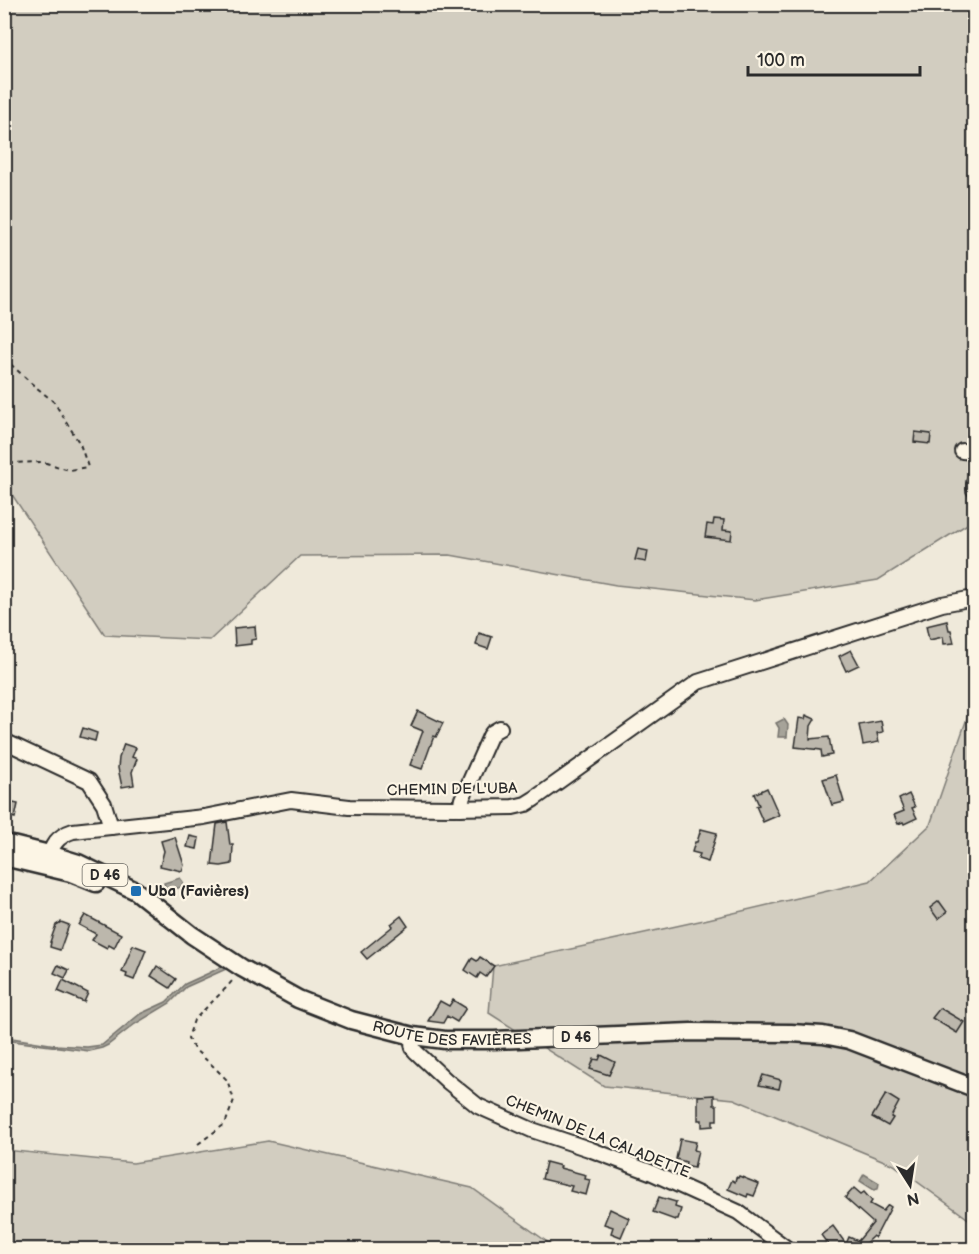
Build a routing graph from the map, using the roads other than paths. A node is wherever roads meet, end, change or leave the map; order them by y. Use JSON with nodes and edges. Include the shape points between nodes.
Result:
{"nodes":[{"id":1,"x":975,"y":483,"type":"edge"},
{"id":2,"x":975,"y":490,"type":"edge"},
{"id":3,"x":975,"y":598,"type":"edge"},
{"id":4,"x":500,"y":728,"type":"dead end"},
{"id":5,"x":4,"y":741,"type":"edge"},
{"id":6,"x":460,"y":808,"type":"junction"},
{"id":7,"x":111,"y":827,"type":"junction"},
{"id":8,"x":4,"y":843,"type":"edge"},
{"id":9,"x":4,"y":857,"type":"edge"},
{"id":10,"x":48,"y":860,"type":"junction"},
{"id":11,"x":413,"y":1036,"type":"junction"},
{"id":12,"x":975,"y":1088,"type":"edge"},
{"id":13,"x":789,"y":1250,"type":"edge"}],
"edges":[{"from":1,"to":2,"type":"street"},
{"from":3,"to":6,"type":"street","name":"CHEMIN DE L'UBA","via":[[942,604],[698,682],[526,804]]},
{"from":4,"to":6,"type":"street","via":[[490,736]]},
{"from":5,"to":7,"type":"street","via":[[90,781],[104,804]]},
{"from":6,"to":7,"type":"street","name":"CHEMIN DE L'UBA","via":[[349,807],[291,800],[204,817]]},
{"from":7,"to":10,"type":"street","name":"CHEMIN DE L'UBA","via":[[68,833],[57,840]]},
{"from":8,"to":10,"type":"main road","number":"D 46"},
{"from":9,"to":10,"type":"main road","number":"D 46"},
{"from":10,"to":11,"type":"main road","name":"ROUTE DES FAVIÈRES","number":"D 46","via":[[192,935],[298,999],[351,1020]]},
{"from":11,"to":12,"type":"main road","name":"ROUTE DES FAVIÈRES","number":"D 46","via":[[494,1041],[691,1032],[823,1035],[849,1040]]},
{"from":11,"to":13,"type":"street","name":"CHEMIN DE LA CALADETTE","via":[[413,1049],[478,1106],[532,1130],[650,1172],[738,1212]]}]}
